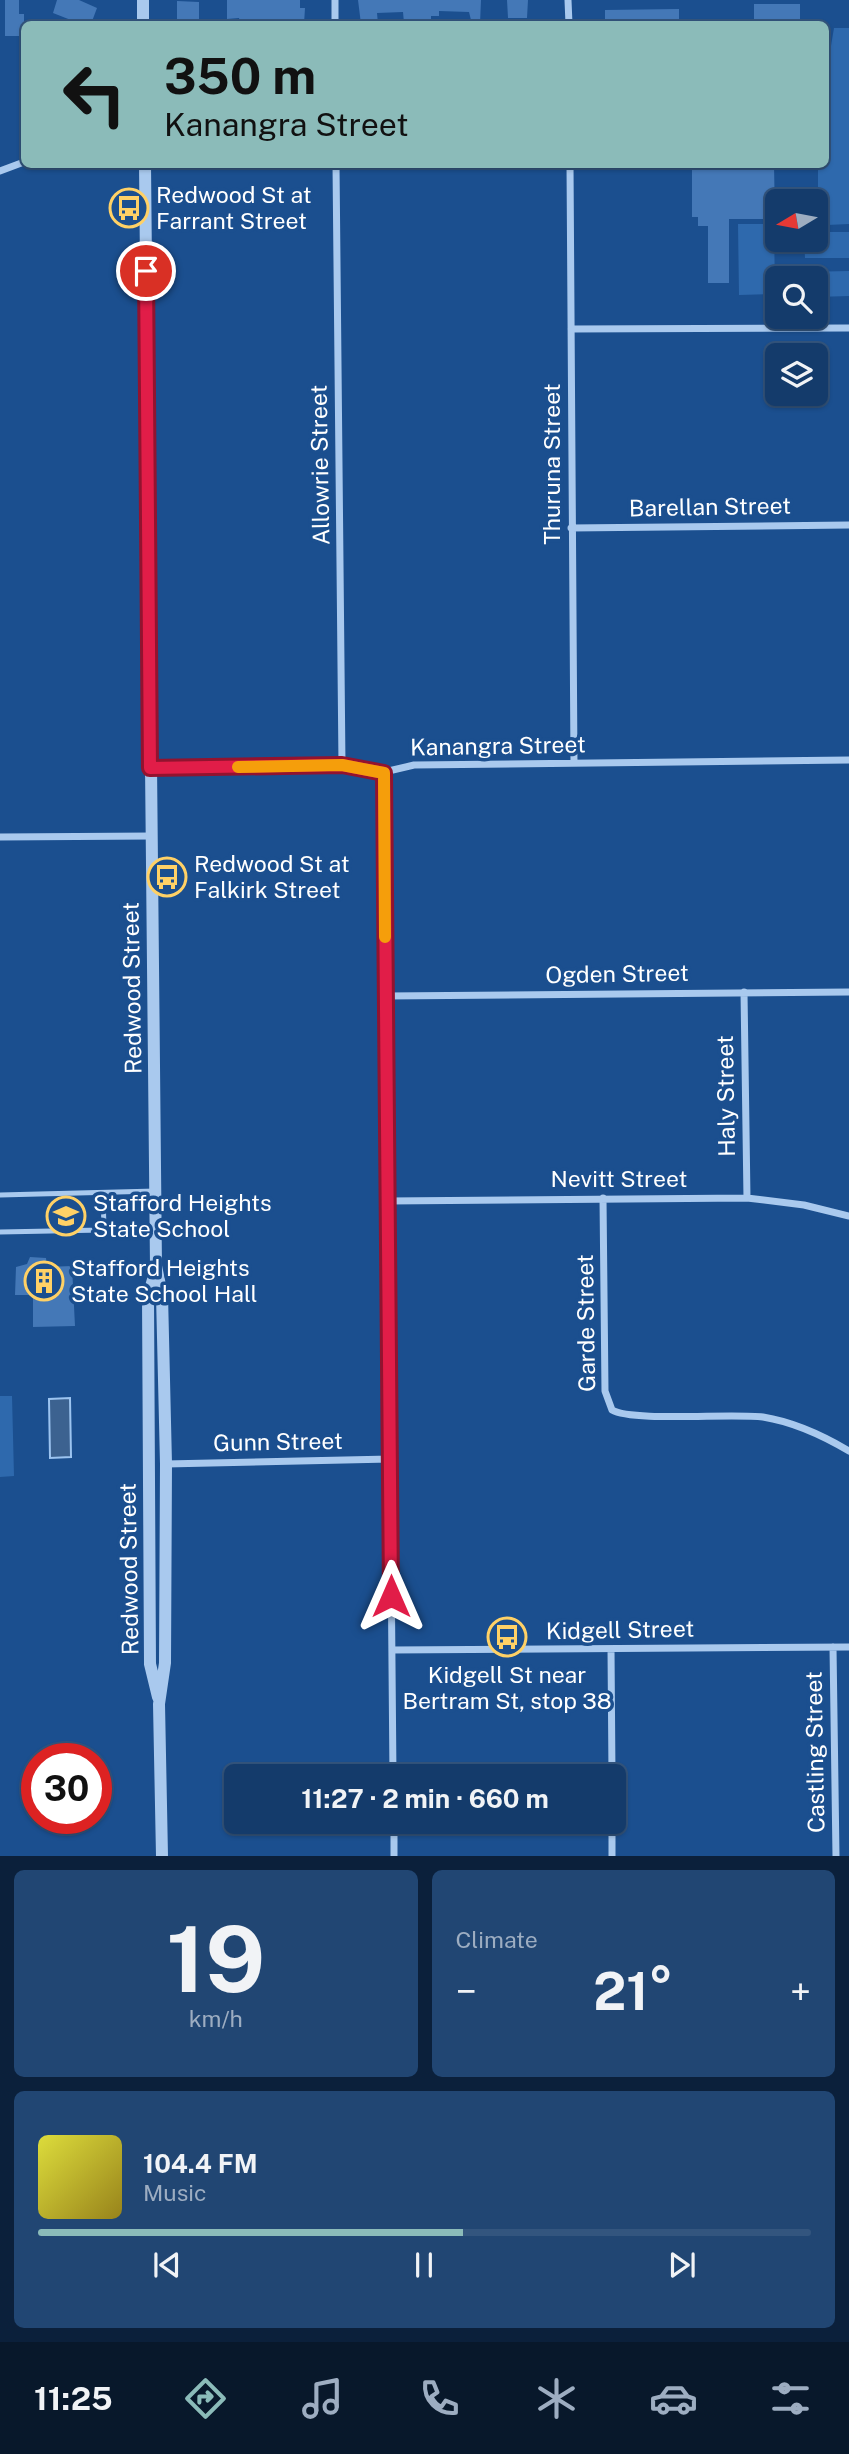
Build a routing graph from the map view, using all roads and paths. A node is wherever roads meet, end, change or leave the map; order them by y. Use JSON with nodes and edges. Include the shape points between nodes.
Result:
{"nodes":[{"id":1,"x":143,"y":0,"type":"edge"},
{"id":2,"x":335,"y":0,"type":"edge"},
{"id":3,"x":568,"y":0,"type":"edge"},
{"id":4,"x":143,"y":21,"type":"edge"},
{"id":5,"x":335,"y":21,"type":"edge"},
{"id":6,"x":569,"y":21,"type":"edge"},
{"id":7,"x":21,"y":163,"type":"edge"},
{"id":8,"x":145,"y":168,"type":"edge"},
{"id":9,"x":336,"y":168,"type":"edge"},
{"id":10,"x":570,"y":168,"type":"edge"},
{"id":11,"x":0,"y":171,"type":"edge"},
{"id":12,"x":849,"y":328,"type":"edge"},
{"id":13,"x":571,"y":329,"type":"junction"},
{"id":14,"x":849,"y":525,"type":"edge"},
{"id":15,"x":571,"y":528,"type":"junction"},
{"id":16,"x":849,"y":760,"type":"edge"},
{"id":17,"x":573,"y":763,"type":"junction"},
{"id":18,"x":342,"y":765,"type":"junction"},
{"id":19,"x":150,"y":768,"type":"junction"},
{"id":20,"x":384,"y":773,"type":"junction"},
{"id":21,"x":152,"y":836,"type":"junction"},
{"id":22,"x":0,"y":837,"type":"edge"},
{"id":23,"x":744,"y":992,"type":"junction"},
{"id":24,"x":849,"y":992,"type":"edge"},
{"id":25,"x":386,"y":996,"type":"junction"},
{"id":26,"x":156,"y":1191,"type":"junction"},
{"id":27,"x":103,"y":1193,"type":"junction"},
{"id":28,"x":0,"y":1195,"type":"edge"},
{"id":29,"x":603,"y":1198,"type":"junction"},
{"id":30,"x":747,"y":1198,"type":"junction"},
{"id":31,"x":388,"y":1201,"type":"junction"},
{"id":32,"x":849,"y":1216,"type":"edge"},
{"id":33,"x":156,"y":1229,"type":"junction"},
{"id":34,"x":104,"y":1230,"type":"junction"},
{"id":35,"x":0,"y":1233,"type":"edge"},
{"id":36,"x":156,"y":1266,"type":"junction"},
{"id":37,"x":849,"y":1451,"type":"edge"},
{"id":38,"x":390,"y":1459,"type":"junction"},
{"id":39,"x":166,"y":1464,"type":"junction"},
{"id":40,"x":833,"y":1647,"type":"junction"},
{"id":41,"x":849,"y":1647,"type":"edge"},
{"id":42,"x":611,"y":1649,"type":"junction"},
{"id":43,"x":392,"y":1650,"type":"junction"},
{"id":44,"x":159,"y":1704,"type":"junction"},
{"id":45,"x":393,"y":1764,"type":"edge"},
{"id":46,"x":612,"y":1764,"type":"edge"},
{"id":47,"x":394,"y":1834,"type":"edge"},
{"id":48,"x":612,"y":1834,"type":"edge"},
{"id":49,"x":162,"y":1856,"type":"edge"},
{"id":50,"x":394,"y":1856,"type":"edge"},
{"id":51,"x":612,"y":1856,"type":"edge"},
{"id":52,"x":836,"y":1856,"type":"edge"}],
"edges":[{"from":1,"to":4,"type":"street"},
{"from":2,"to":5,"type":"street"},
{"from":3,"to":6,"type":"street"},
{"from":7,"to":11,"type":"street"},
{"from":8,"to":19,"type":"street","name":"Redwood Street"},
{"from":9,"to":18,"type":"street","name":"Allowrie Street"},
{"from":10,"to":13,"type":"street","name":"Thuruna Street"},
{"from":12,"to":13,"type":"street"},
{"from":13,"to":15,"type":"street","name":"Thuruna Street"},
{"from":14,"to":15,"type":"street","name":"Barellan Street"},
{"from":15,"to":17,"type":"street","name":"Thuruna Street"},
{"from":16,"to":17,"type":"street","name":"Kanangra Street"},
{"from":17,"to":20,"type":"street","name":"Kanangra Street","via":[[405,765]]},
{"from":18,"to":19,"type":"street","name":"Kanangra Street"},
{"from":18,"to":20,"type":"street","name":"Kanangra Street"},
{"from":19,"to":21,"type":"street","name":"Redwood Street"},
{"from":20,"to":25,"type":"street"},
{"from":21,"to":22,"type":"street"},
{"from":21,"to":26,"type":"street","name":"Redwood Street"},
{"from":23,"to":24,"type":"street","name":"Ogden Street"},
{"from":23,"to":25,"type":"street","name":"Ogden Street"},
{"from":23,"to":30,"type":"street","name":"Haly Street"},
{"from":25,"to":31,"type":"street"},
{"from":26,"to":27,"type":"lane"},
{"from":26,"to":33,"type":"street","name":"Redwood Street"},
{"from":27,"to":28,"type":"lane"},
{"from":27,"to":34,"type":"lane"},
{"from":29,"to":30,"type":"street","name":"Nevitt Street"},
{"from":29,"to":31,"type":"street","name":"Nevitt Street"},
{"from":29,"to":37,"type":"street","name":"Garde Street","via":[[605,1391],[612,1409],[632,1415],[737,1415],[777,1420]]},
{"from":30,"to":32,"type":"street","name":"Nevitt Street"},
{"from":31,"to":38,"type":"street"},
{"from":33,"to":34,"type":"lane"},
{"from":33,"to":36,"type":"street","name":"Redwood Street"},
{"from":34,"to":35,"type":"lane"},
{"from":36,"to":39,"type":"street","name":"Redwood Street","via":[[162,1296]]},
{"from":36,"to":44,"type":"street","name":"Redwood Street","via":[[148,1297],[147,1355],[150,1664]]},
{"from":38,"to":39,"type":"street","name":"Gunn Street"},
{"from":38,"to":43,"type":"street"},
{"from":39,"to":44,"type":"street","name":"Redwood Street","via":[[165,1663]]},
{"from":40,"to":41,"type":"street","name":"Kidgell Street"},
{"from":40,"to":42,"type":"street","name":"Kidgell Street"},
{"from":40,"to":52,"type":"street","name":"Castling Street"},
{"from":42,"to":43,"type":"street","name":"Kidgell Street"},
{"from":42,"to":46,"type":"street"},
{"from":43,"to":45,"type":"street"},
{"from":44,"to":49,"type":"street","name":"Redwood Street"},
{"from":47,"to":50,"type":"street"},
{"from":48,"to":51,"type":"street"}]}
